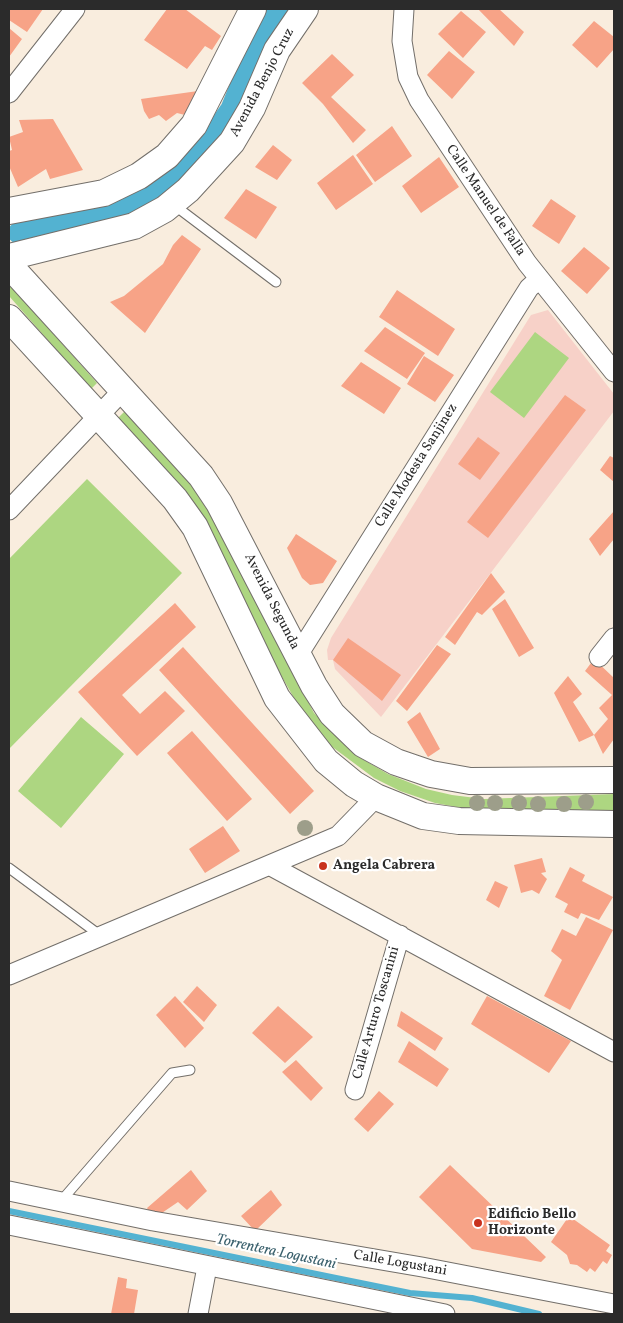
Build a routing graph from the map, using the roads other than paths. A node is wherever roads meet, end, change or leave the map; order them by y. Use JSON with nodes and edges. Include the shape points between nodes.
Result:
{"nodes":[{"id":1,"x":75,"y":9,"type":"edge"},
{"id":2,"x":253,"y":9,"type":"edge"},
{"id":3,"x":304,"y":9,"type":"edge"},
{"id":4,"x":404,"y":9,"type":"edge"},
{"id":5,"x":9,"y":94,"type":"edge"},
{"id":6,"x":172,"y":203,"type":"junction"},
{"id":7,"x":9,"y":211,"type":"edge"},
{"id":8,"x":9,"y":257,"type":"edge"},
{"id":9,"x":9,"y":265,"type":"edge"},
{"id":10,"x":540,"y":279,"type":"junction"},
{"id":11,"x":276,"y":282,"type":"dead end"},
{"id":12,"x":9,"y":318,"type":"edge"},
{"id":13,"x":614,"y":372,"type":"edge"},
{"id":14,"x":124,"y":389,"type":"junction"},
{"id":15,"x":98,"y":416,"type":"junction"},
{"id":16,"x":9,"y":510,"type":"edge"},
{"id":17,"x":614,"y":638,"type":"edge"},
{"id":18,"x":298,"y":655,"type":"junction"},
{"id":19,"x":599,"y":657,"type":"dead end"},
{"id":20,"x":614,"y":780,"type":"edge"},
{"id":21,"x":376,"y":797,"type":"junction"},
{"id":22,"x":614,"y":824,"type":"edge"},
{"id":23,"x":269,"y":865,"type":"junction"},
{"id":24,"x":9,"y":868,"type":"edge"},
{"id":25,"x":400,"y":935,"type":"junction"},
{"id":26,"x":102,"y":936,"type":"junction"},
{"id":27,"x":9,"y":975,"type":"edge"},
{"id":28,"x":614,"y":1052,"type":"edge"},
{"id":29,"x":190,"y":1070,"type":"dead end"},
{"id":30,"x":355,"y":1090,"type":"dead end"},
{"id":31,"x":9,"y":1191,"type":"edge"},
{"id":32,"x":61,"y":1201,"type":"junction"},
{"id":33,"x":9,"y":1226,"type":"edge"},
{"id":34,"x":207,"y":1267,"type":"junction"},
{"id":35,"x":614,"y":1304,"type":"edge"},
{"id":36,"x":415,"y":1311,"type":"edge"},
{"id":37,"x":198,"y":1314,"type":"edge"},
{"id":38,"x":445,"y":1314,"type":"edge"}],
"edges":[{"from":1,"to":5,"type":"street"},
{"from":2,"to":7,"type":"main road","via":[[194,125],[167,156],[138,176],[104,193]]},
{"from":3,"to":6,"type":"main road","name":"Avenida Benjo Cruz","via":[[277,50],[252,108],[232,142]]},
{"from":4,"to":10,"type":"street","name":"Calle Manuel de Falla","via":[[402,41],[408,77],[419,100]]},
{"from":6,"to":8,"type":"main road","name":"Avenida Benjo Cruz","via":[[134,226]]},
{"from":6,"to":11,"type":"lane"},
{"from":9,"to":14,"type":"main road","name":"Avenida Segunda"},
{"from":10,"to":13,"type":"street","name":"Calle Manuel de Falla"},
{"from":10,"to":18,"type":"street","name":"Calle Modesta Sanjinez","via":[[528,288]]},
{"from":12,"to":15,"type":"main road"},
{"from":14,"to":15,"type":"street"},
{"from":14,"to":18,"type":"main road","name":"Avenida Segunda","via":[[201,476],[219,503]]},
{"from":15,"to":16,"type":"street"},
{"from":15,"to":21,"type":"main road","via":[[175,499],[195,527],[277,698],[293,720],[326,761]]},
{"from":17,"to":19,"type":"street"},
{"from":18,"to":20,"type":"main road","name":"Avenida Segunda","via":[[332,714],[363,744],[396,762],[431,774],[470,781]]},
{"from":21,"to":22,"type":"main road","via":[[423,816],[459,821]]},
{"from":21,"to":23,"type":"street","via":[[338,836]]},
{"from":23,"to":25,"type":"street"},
{"from":23,"to":26,"type":"street"},
{"from":24,"to":26,"type":"lane"},
{"from":25,"to":28,"type":"street"},
{"from":25,"to":30,"type":"street","name":"Calle Arturo Toscanini"},
{"from":26,"to":27,"type":"street"},
{"from":29,"to":32,"type":"lane","via":[[172,1073]]},
{"from":31,"to":32,"type":"street","name":"Calle Logustani"},
{"from":32,"to":35,"type":"street","name":"Calle Logustani","via":[[153,1221]]},
{"from":33,"to":34,"type":"street"},
{"from":34,"to":36,"type":"street"},
{"from":34,"to":37,"type":"street"},
{"from":36,"to":38,"type":"street"}]}
